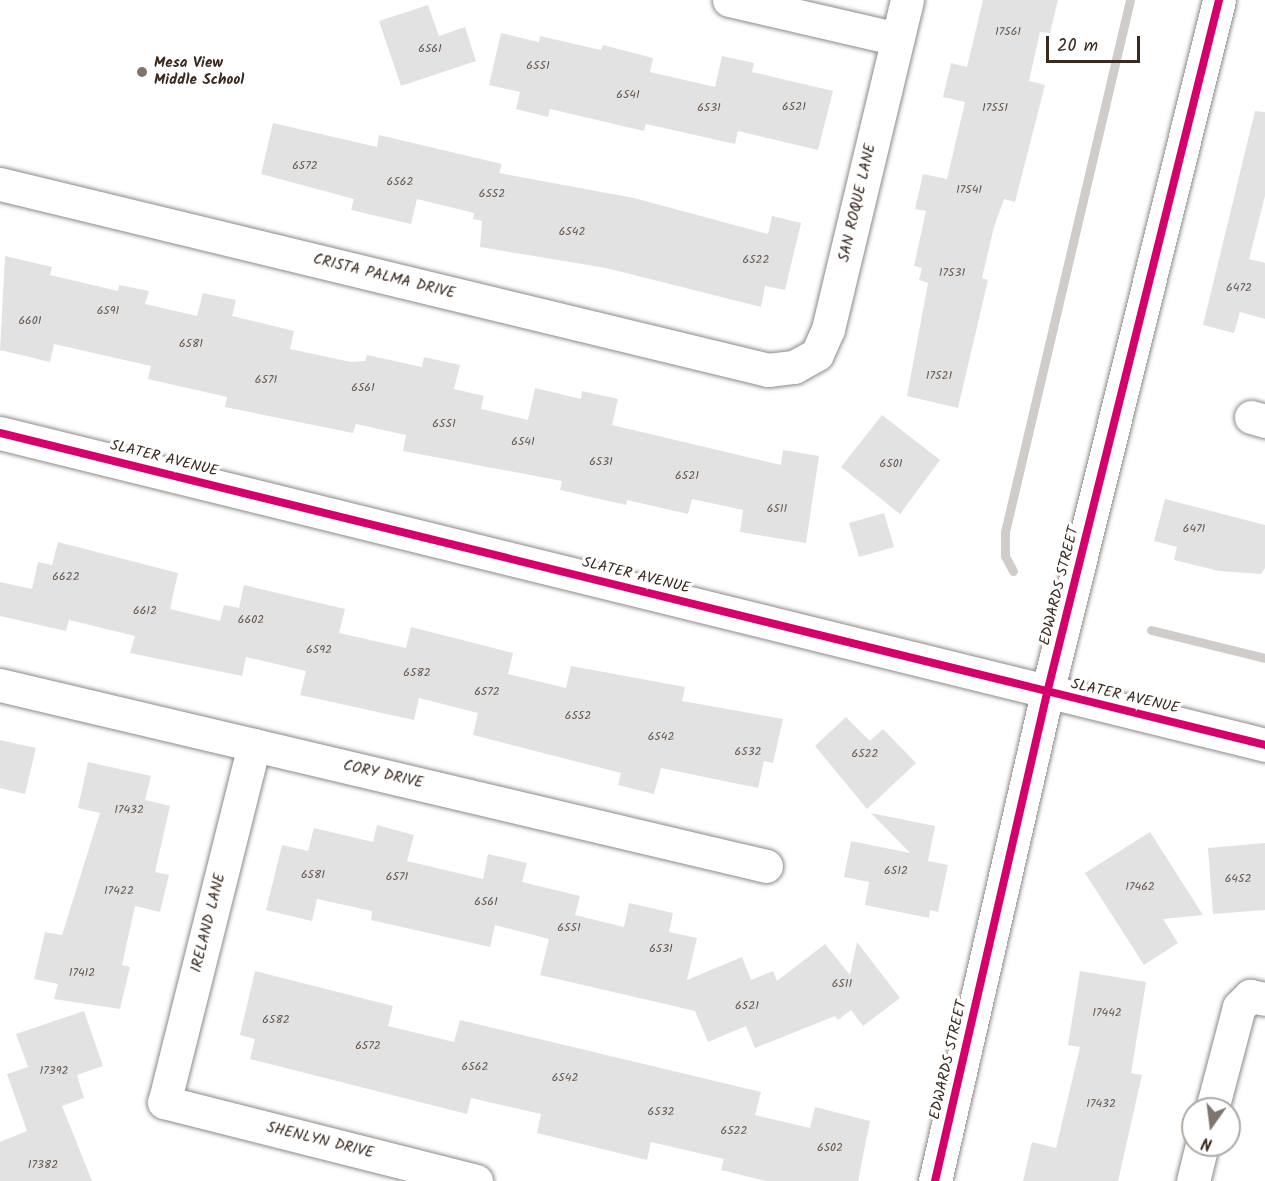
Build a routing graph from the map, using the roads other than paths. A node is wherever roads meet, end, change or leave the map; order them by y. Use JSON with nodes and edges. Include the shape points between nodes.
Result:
{"nodes":[{"id":1,"x":729,"y":0,"type":"edge"},
{"id":2,"x":907,"y":0,"type":"edge"},
{"id":3,"x":1219,"y":0,"type":"edge"},
{"id":4,"x":898,"y":39,"type":"junction"},
{"id":5,"x":0,"y":184,"type":"edge"},
{"id":6,"x":768,"y":370,"type":"joint"},
{"id":7,"x":0,"y":433,"type":"edge"},
{"id":8,"x":0,"y":685,"type":"edge"},
{"id":9,"x":1047,"y":693,"type":"junction"},
{"id":10,"x":254,"y":745,"type":"junction"},
{"id":11,"x":1265,"y":745,"type":"edge"},
{"id":12,"x":766,"y":866,"type":"dead end"},
{"id":13,"x":1254,"y":999,"type":"edge"},
{"id":14,"x":1217,"y":1097,"type":"edge"},
{"id":15,"x":164,"y":1102,"type":"joint"},
{"id":16,"x":1199,"y":1157,"type":"edge"},
{"id":17,"x":476,"y":1181,"type":"edge"},
{"id":18,"x":935,"y":1181,"type":"edge"},
{"id":19,"x":1193,"y":1181,"type":"edge"}],
"edges":[{"from":1,"to":4,"type":"street"},
{"from":2,"to":4,"type":"street","name":"SAN ROQUE LANE"},
{"from":3,"to":9,"type":"street","name":"EDWARDS STREET"},
{"from":4,"to":6,"type":"street","name":"SAN ROQUE LANE","via":[[828,329],[817,354],[794,368]]},
{"from":5,"to":6,"type":"street","name":"CRISTA PALMA DRIVE"},
{"from":7,"to":9,"type":"street","name":"SLATER AVENUE"},
{"from":8,"to":10,"type":"street","name":"CORY DRIVE"},
{"from":9,"to":11,"type":"street","name":"SLATER AVENUE"},
{"from":9,"to":18,"type":"street","name":"EDWARDS STREET"},
{"from":10,"to":12,"type":"street","name":"CORY DRIVE"},
{"from":10,"to":15,"type":"street","name":"IRELAND LANE"},
{"from":13,"to":14,"type":"street"},
{"from":15,"to":17,"type":"street","name":"SHENLYN DRIVE"},
{"from":16,"to":19,"type":"street"}]}
